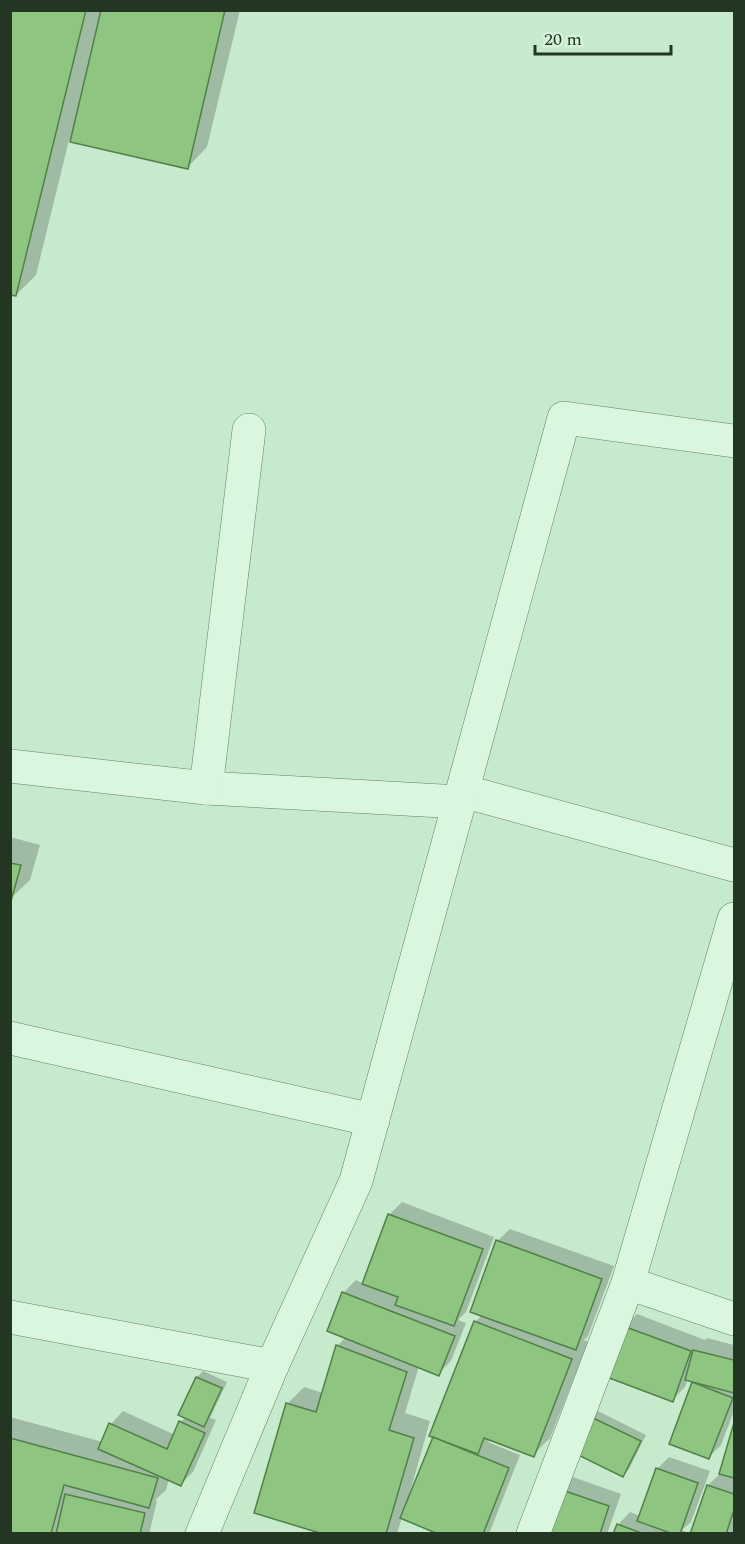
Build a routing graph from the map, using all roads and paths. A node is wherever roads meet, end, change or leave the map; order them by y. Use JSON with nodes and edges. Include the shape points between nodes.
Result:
{"nodes":[{"id":1,"x":249,"y":430,"type":"dead end"},
{"id":2,"x":735,"y":441,"type":"edge"},
{"id":3,"x":10,"y":766,"type":"edge"},
{"id":4,"x":206,"y":788,"type":"junction"},
{"id":5,"x":461,"y":797,"type":"junction"},
{"id":6,"x":735,"y":865,"type":"edge"},
{"id":7,"x":735,"y":919,"type":"edge"},
{"id":8,"x":10,"y":1038,"type":"edge"},
{"id":9,"x":374,"y":1120,"type":"junction"},
{"id":10,"x":628,"y":1283,"type":"junction"},
{"id":11,"x":10,"y":1317,"type":"edge"},
{"id":12,"x":735,"y":1319,"type":"edge"},
{"id":13,"x":272,"y":1366,"type":"junction"},
{"id":14,"x":202,"y":1533,"type":"edge"},
{"id":15,"x":533,"y":1533,"type":"edge"}],
"edges":[{"from":1,"to":4,"type":"street"},
{"from":2,"to":5,"type":"street","via":[[564,418]]},
{"from":3,"to":4,"type":"street"},
{"from":4,"to":5,"type":"street"},
{"from":5,"to":6,"type":"street"},
{"from":5,"to":9,"type":"street"},
{"from":7,"to":10,"type":"street"},
{"from":8,"to":9,"type":"street"},
{"from":9,"to":13,"type":"street","via":[[356,1181]]},
{"from":10,"to":12,"type":"street"},
{"from":10,"to":15,"type":"street"},
{"from":11,"to":13,"type":"street"},
{"from":13,"to":14,"type":"street"}]}
